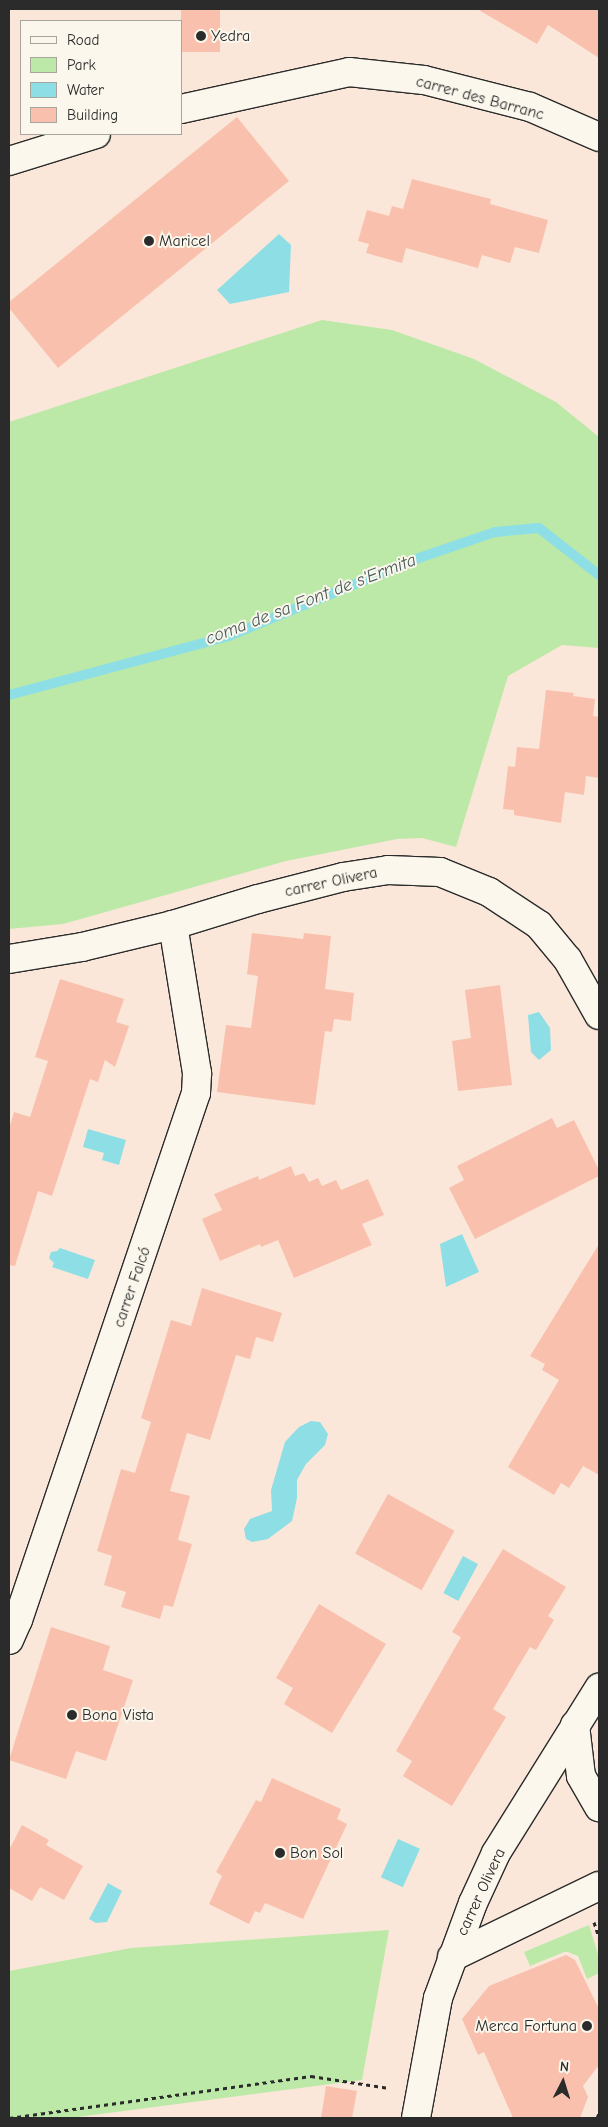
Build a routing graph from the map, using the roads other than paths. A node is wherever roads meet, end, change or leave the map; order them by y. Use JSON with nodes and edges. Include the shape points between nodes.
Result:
{"nodes":[{"id":1,"x":182,"y":109,"type":"edge"},
{"id":2,"x":93,"y":135,"type":"edge"},
{"id":3,"x":599,"y":138,"type":"edge"},
{"id":4,"x":9,"y":161,"type":"edge"},
{"id":5,"x":173,"y":925,"type":"junction"},
{"id":6,"x":9,"y":959,"type":"edge"},
{"id":7,"x":599,"y":1015,"type":"edge"},
{"id":8,"x":9,"y":1640,"type":"edge"},
{"id":9,"x":599,"y":1688,"type":"edge"},
{"id":10,"x":575,"y":1725,"type":"junction"},
{"id":11,"x":599,"y":1808,"type":"edge"},
{"id":12,"x":599,"y":1886,"type":"edge"},
{"id":13,"x":452,"y":1957,"type":"junction"},
{"id":14,"x":418,"y":2105,"type":"edge"}],
"edges":[{"from":1,"to":3,"type":"street","name":"carrer des Barranc","via":[[349,72],[424,80],[530,108]]},
{"from":2,"to":4,"type":"street"},
{"from":5,"to":6,"type":"street","name":"carrer Olivera","via":[[91,945]]},
{"from":5,"to":7,"type":"street","name":"carrer Olivera","via":[[343,877],[388,870],[440,872],[489,892],[539,925],[568,960]]},
{"from":5,"to":8,"type":"street","name":"carrer Falcó","via":[[197,1073],[196,1093]]},
{"from":9,"to":10,"type":"street","name":"carrer Olivera"},
{"from":10,"to":11,"type":"street","via":[[581,1776]]},
{"from":10,"to":13,"type":"street","name":"carrer Olivera","via":[[496,1854],[472,1903]]},
{"from":12,"to":13,"type":"street"},
{"from":13,"to":14,"type":"street","name":"carrer Olivera","via":[[438,1998]]}]}
